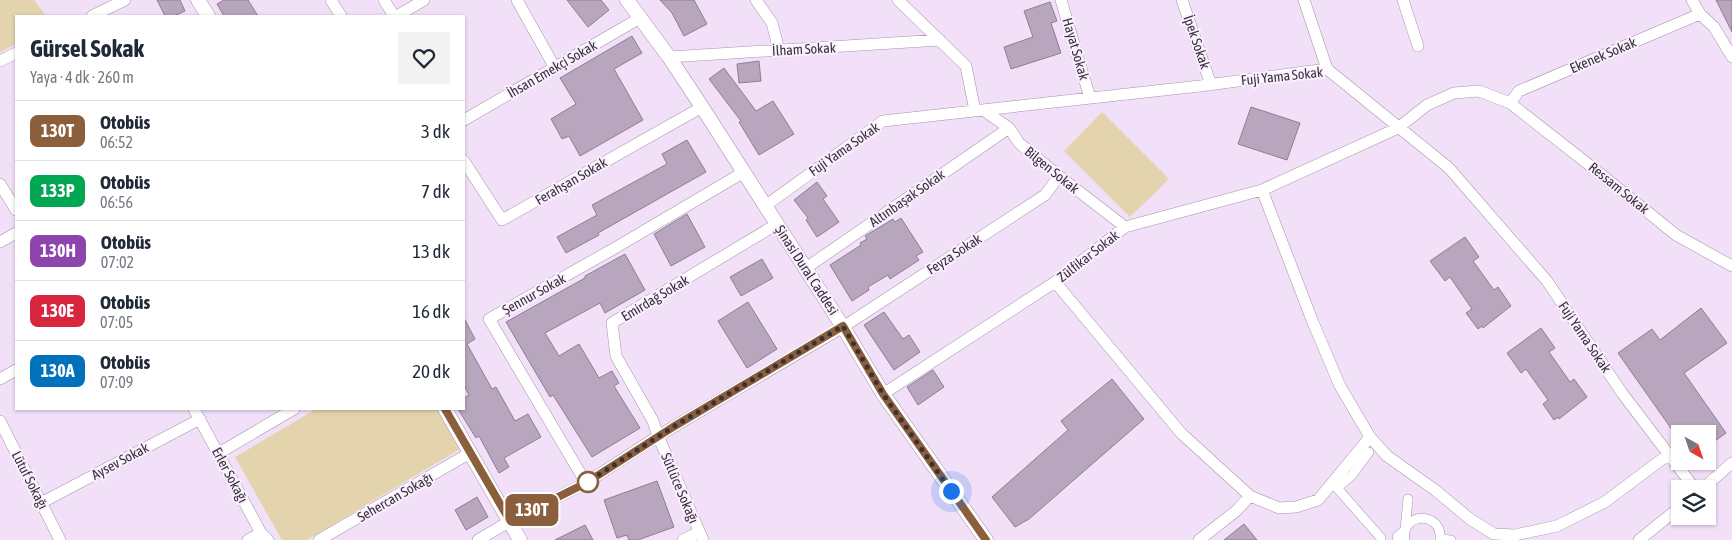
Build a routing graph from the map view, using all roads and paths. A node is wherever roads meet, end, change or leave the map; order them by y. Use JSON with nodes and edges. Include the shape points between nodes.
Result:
{"nodes":[{"id":1,"x":126,"y":0,"type":"edge"},
{"id":2,"x":198,"y":0,"type":"edge"},
{"id":3,"x":331,"y":0,"type":"edge"},
{"id":4,"x":384,"y":0,"type":"edge"},
{"id":5,"x":424,"y":0,"type":"edge"},
{"id":6,"x":517,"y":0,"type":"edge"},
{"id":7,"x":627,"y":0,"type":"edge"},
{"id":8,"x":756,"y":0,"type":"edge"},
{"id":9,"x":898,"y":0,"type":"edge"},
{"id":10,"x":1061,"y":0,"type":"edge"},
{"id":11,"x":1182,"y":0,"type":"edge"},
{"id":12,"x":1304,"y":0,"type":"edge"},
{"id":13,"x":1403,"y":0,"type":"edge"},
{"id":14,"x":1692,"y":0,"type":"edge"},
{"id":15,"x":1700,"y":14,"type":"junction"},
{"id":16,"x":94,"y":15,"type":"edge"},
{"id":17,"x":207,"y":15,"type":"edge"},
{"id":18,"x":340,"y":15,"type":"edge"},
{"id":19,"x":394,"y":15,"type":"edge"},
{"id":20,"x":397,"y":15,"type":"edge"},
{"id":21,"x":640,"y":18,"type":"junction"},
{"id":22,"x":940,"y":40,"type":"junction"},
{"id":23,"x":1418,"y":46,"type":"dead end"},
{"id":24,"x":779,"y":50,"type":"junction"},
{"id":25,"x":15,"y":54,"type":"edge"},
{"id":26,"x":669,"y":56,"type":"junction"},
{"id":27,"x":1732,"y":58,"type":"edge"},
{"id":28,"x":0,"y":61,"type":"edge"},
{"id":29,"x":555,"y":68,"type":"junction"},
{"id":30,"x":1327,"y":69,"type":"junction"},
{"id":31,"x":1211,"y":85,"type":"junction"},
{"id":32,"x":1090,"y":98,"type":"junction"},
{"id":33,"x":1510,"y":103,"type":"junction"},
{"id":34,"x":702,"y":107,"type":"junction"},
{"id":35,"x":979,"y":111,"type":"junction"},
{"id":36,"x":465,"y":119,"type":"edge"},
{"id":37,"x":1008,"y":128,"type":"junction"},
{"id":38,"x":1398,"y":128,"type":"junction"},
{"id":39,"x":465,"y":163,"type":"edge"},
{"id":40,"x":744,"y":172,"type":"junction"},
{"id":41,"x":1059,"y":176,"type":"junction"},
{"id":42,"x":0,"y":184,"type":"edge"},
{"id":43,"x":1262,"y":190,"type":"junction"},
{"id":44,"x":765,"y":206,"type":"junction"},
{"id":45,"x":15,"y":208,"type":"edge"},
{"id":46,"x":777,"y":224,"type":"junction"},
{"id":47,"x":1125,"y":227,"type":"junction"},
{"id":48,"x":15,"y":234,"type":"edge"},
{"id":49,"x":0,"y":242,"type":"edge"},
{"id":50,"x":1732,"y":266,"type":"edge"},
{"id":51,"x":806,"y":268,"type":"junction"},
{"id":52,"x":1055,"y":282,"type":"junction"},
{"id":53,"x":843,"y":326,"type":"junction"},
{"id":54,"x":15,"y":371,"type":"edge"},
{"id":55,"x":0,"y":379,"type":"edge"},
{"id":56,"x":883,"y":394,"type":"junction"},
{"id":57,"x":292,"y":410,"type":"edge"},
{"id":58,"x":446,"y":410,"type":"edge"},
{"id":59,"x":197,"y":414,"type":"edge"},
{"id":60,"x":0,"y":421,"type":"edge"},
{"id":61,"x":658,"y":436,"type":"junction"},
{"id":62,"x":1370,"y":437,"type":"junction"},
{"id":63,"x":1370,"y":452,"type":"dead end"},
{"id":64,"x":219,"y":453,"type":"junction"},
{"id":65,"x":470,"y":453,"type":"junction"},
{"id":66,"x":1669,"y":454,"type":"junction"},
{"id":67,"x":1732,"y":464,"type":"edge"},
{"id":68,"x":1688,"y":480,"type":"edge"},
{"id":69,"x":1713,"y":480,"type":"edge"},
{"id":70,"x":586,"y":483,"type":"junction"},
{"id":71,"x":1334,"y":486,"type":"junction"},
{"id":72,"x":1250,"y":496,"type":"junction"},
{"id":73,"x":1408,"y":499,"type":"dead end"},
{"id":74,"x":41,"y":503,"type":"junction"},
{"id":75,"x":1671,"y":515,"type":"edge"},
{"id":76,"x":510,"y":521,"type":"junction"},
{"id":77,"x":1405,"y":530,"type":"junction"},
{"id":78,"x":1515,"y":535,"type":"junction"},
{"id":79,"x":265,"y":536,"type":"edge"},
{"id":80,"x":701,"y":536,"type":"edge"},
{"id":81,"x":1380,"y":539,"type":"edge"},
{"id":82,"x":1401,"y":539,"type":"edge"},
{"id":83,"x":1440,"y":539,"type":"edge"},
{"id":84,"x":60,"y":540,"type":"edge"},
{"id":85,"x":248,"y":540,"type":"edge"},
{"id":86,"x":319,"y":540,"type":"edge"},
{"id":87,"x":478,"y":540,"type":"edge"},
{"id":88,"x":520,"y":540,"type":"edge"},
{"id":89,"x":683,"y":540,"type":"edge"},
{"id":90,"x":986,"y":540,"type":"edge"},
{"id":91,"x":1199,"y":540,"type":"edge"},
{"id":92,"x":1452,"y":540,"type":"edge"},
{"id":93,"x":1495,"y":540,"type":"edge"},
{"id":94,"x":1639,"y":540,"type":"edge"}],
"edges":[{"from":1,"to":16,"type":"street"},
{"from":2,"to":17,"type":"street"},
{"from":3,"to":18,"type":"street"},
{"from":4,"to":19,"type":"street"},
{"from":5,"to":20,"type":"street"},
{"from":6,"to":29,"type":"street"},
{"from":7,"to":21,"type":"street","name":"Şinasi Dural Caddesi"},
{"from":8,"to":24,"type":"street","via":[[772,23]]},
{"from":9,"to":22,"type":"street"},
{"from":10,"to":32,"type":"street","name":"Hayat Sokak"},
{"from":11,"to":31,"type":"street","name":"İpek Sokak"},
{"from":12,"to":30,"type":"street"},
{"from":13,"to":23,"type":"street"},
{"from":14,"to":15,"type":"street"},
{"from":15,"to":27,"type":"street","via":[[1714,27]]},
{"from":15,"to":33,"type":"street","name":"Ekenek Sokak","via":[[1519,91]]},
{"from":21,"to":26,"type":"street","name":"Şinasi Dural Caddesi"},
{"from":21,"to":29,"type":"street","name":"İhsan Emekçi Sokak"},
{"from":22,"to":24,"type":"street","name":"İlham Sokak"},
{"from":22,"to":35,"type":"street","via":[[966,66]]},
{"from":24,"to":26,"type":"street","name":"İlham Sokak"},
{"from":25,"to":28,"type":"street"},
{"from":26,"to":34,"type":"street","name":"Şinasi Dural Caddesi"},
{"from":29,"to":36,"type":"street","name":"İhsan Emekçi Sokak"},
{"from":30,"to":31,"type":"street","name":"Fuji Yama Sokak"},
{"from":30,"to":38,"type":"street","name":"Fuji Yama Sokak"},
{"from":31,"to":32,"type":"street","name":"Fuji Yama Sokak"},
{"from":32,"to":35,"type":"street","name":"Fuji Yama Sokak"},
{"from":33,"to":38,"type":"street","name":"Ressam Sokak","via":[[1479,91],[1454,93],[1427,105]]},
{"from":33,"to":50,"type":"street","name":"Ressam Sokak","via":[[1676,234]]},
{"from":34,"to":39,"type":"street","name":"Ferahşan Sokak","via":[[502,220]]},
{"from":34,"to":40,"type":"street","name":"Şinasi Dural Caddesi"},
{"from":35,"to":37,"type":"street","name":"Bilgen Sokak"},
{"from":35,"to":44,"type":"street","name":"Fuji Yama Sokak","via":[[883,122]]},
{"from":37,"to":41,"type":"street","name":"Bilgen Sokak","via":[[1019,143]]},
{"from":37,"to":51,"type":"street","name":"Altınbaşak Sokak"},
{"from":38,"to":43,"type":"street","name":"Zülfikar Sokak"},
{"from":38,"to":66,"type":"street","name":"Fuji Yama Sokak","via":[[1449,168],[1548,281],[1622,392]]},
{"from":40,"to":44,"type":"street","name":"Şinasi Dural Caddesi"},
{"from":40,"to":70,"type":"street","name":"Şennur Sokak","via":[[489,319]]},
{"from":41,"to":47,"type":"street","name":"Bilgen Sokak"},
{"from":41,"to":53,"type":"street","name":"Feyza Sokak","via":[[1045,195]]},
{"from":42,"to":45,"type":"street"},
{"from":43,"to":47,"type":"street","name":"Zülfikar Sokak"},
{"from":43,"to":62,"type":"street","via":[[1340,386]]},
{"from":44,"to":46,"type":"street","name":"Şinasi Dural Caddesi"},
{"from":46,"to":51,"type":"street","name":"Şinasi Dural Caddesi"},
{"from":46,"to":61,"type":"street","name":"Emirdağ Sokak","via":[[612,324],[616,356],[653,421]]},
{"from":47,"to":52,"type":"street","name":"Zülfikar Sokak"},
{"from":48,"to":49,"type":"street"},
{"from":51,"to":53,"type":"street","name":"Şinasi Dural Caddesi"},
{"from":52,"to":56,"type":"street","name":"Zülfikar Sokak"},
{"from":52,"to":72,"type":"street","via":[[1181,433]]},
{"from":53,"to":56,"type":"street","name":"Şinasi Dural Caddesi"},
{"from":53,"to":61,"type":"street","name":"Feyza Sokak"},
{"from":54,"to":55,"type":"street"},
{"from":56,"to":90,"type":"street","name":"Şinasi Dural Caddesi"},
{"from":57,"to":64,"type":"street"},
{"from":58,"to":65,"type":"street"},
{"from":59,"to":64,"type":"street","name":"Erler Sokağı"},
{"from":59,"to":74,"type":"street","name":"Aysev Sokak"},
{"from":60,"to":74,"type":"street","name":"Lütuf Sokağı"},
{"from":61,"to":70,"type":"street","name":"Feyza Sokak"},
{"from":61,"to":80,"type":"street","name":"Sütlüce Sokağı"},
{"from":62,"to":71,"type":"street"},
{"from":62,"to":78,"type":"street","via":[[1387,456],[1470,519],[1494,534]]},
{"from":63,"to":71,"type":"street","via":[[1352,474]]},
{"from":64,"to":79,"type":"street","name":"Erler Sokağı"},
{"from":65,"to":76,"type":"street"},
{"from":65,"to":86,"type":"street","name":"Sehercan Sokağı"},
{"from":66,"to":68,"type":"street","name":"Fuji Yama Sokak"},
{"from":66,"to":78,"type":"street","via":[[1605,502],[1557,526]]},
{"from":67,"to":69,"type":"street"},
{"from":70,"to":76,"type":"street","name":"Feyza Sokak"},
{"from":71,"to":72,"type":"street","via":[[1318,500],[1296,507],[1279,508]]},
{"from":71,"to":81,"type":"street"},
{"from":72,"to":91,"type":"street"},
{"from":73,"to":77,"type":"street"},
{"from":74,"to":84,"type":"street","name":"Lütuf Sokağı"},
{"from":75,"to":94,"type":"street"},
{"from":76,"to":87,"type":"street","name":"Feyza Sokak"},
{"from":76,"to":88,"type":"street"},
{"from":77,"to":82,"type":"street"},
{"from":77,"to":83,"type":"street","via":[[1413,521],[1424,518],[1435,523]]},
{"from":78,"to":93,"type":"street"},
{"from":79,"to":85,"type":"street"},
{"from":80,"to":89,"type":"street"},
{"from":81,"to":82,"type":"street","via":[[1389,535]]},
{"from":83,"to":92,"type":"street"}]}
